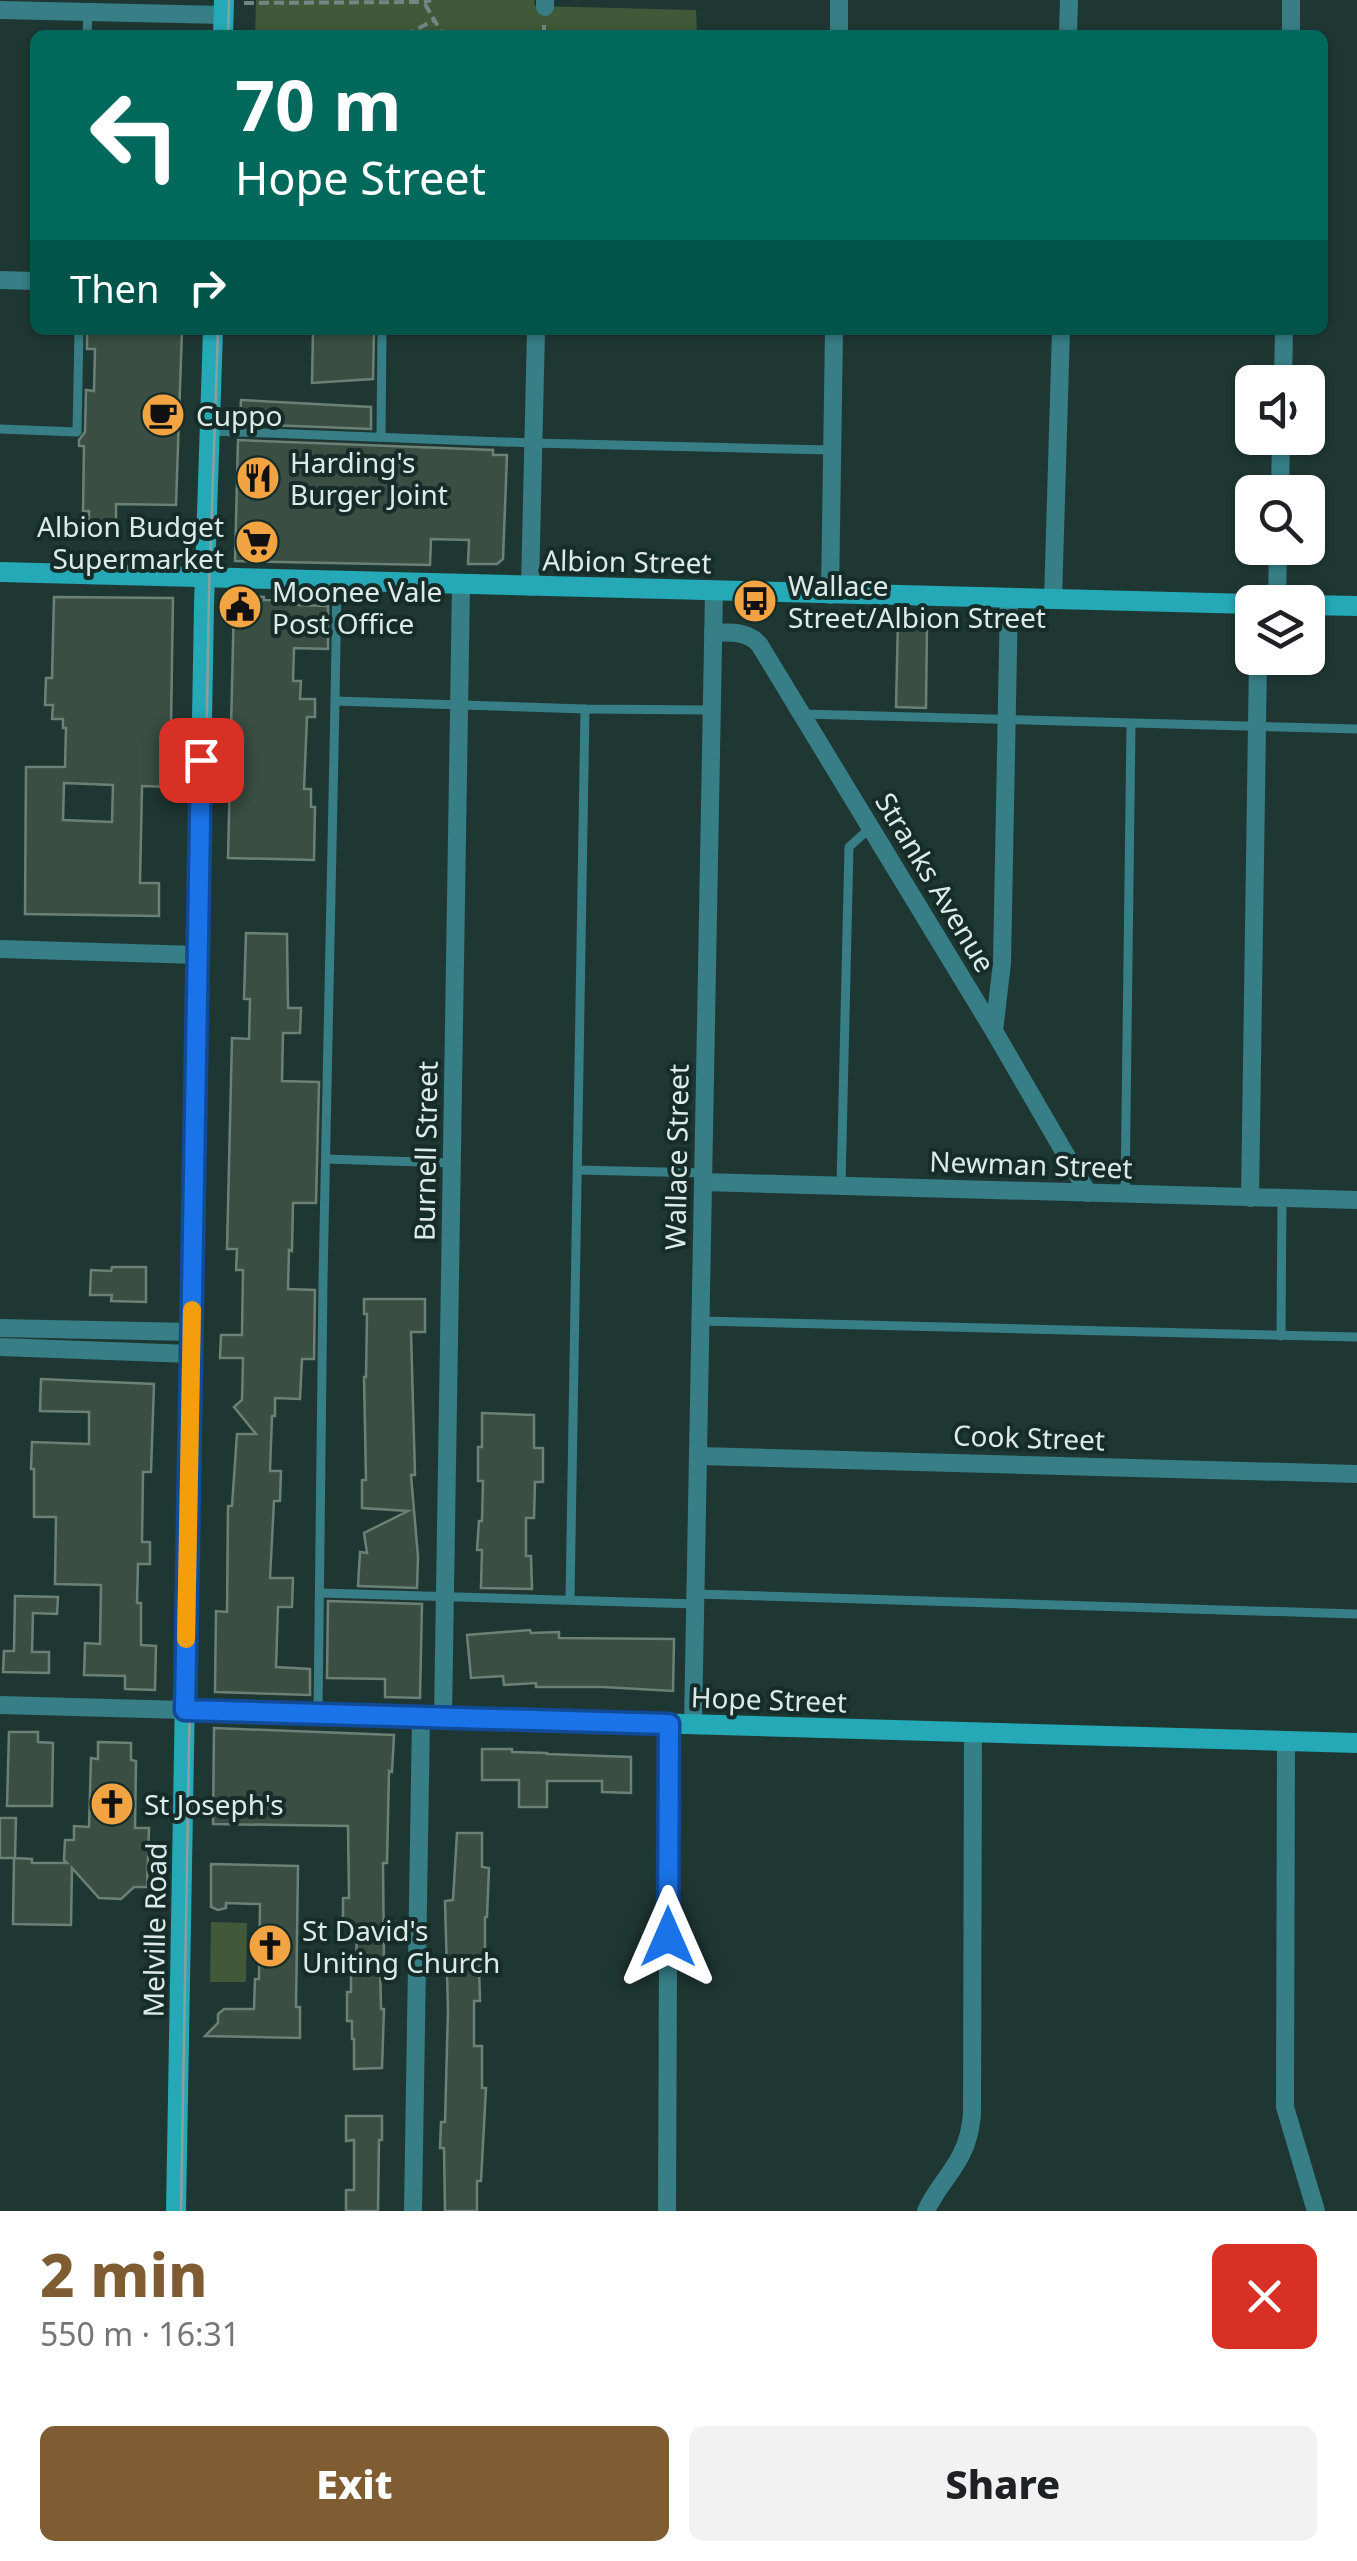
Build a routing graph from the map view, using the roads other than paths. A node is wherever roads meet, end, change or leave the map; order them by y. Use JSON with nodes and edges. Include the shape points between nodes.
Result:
{"nodes":[{"id":1,"x":839,"y":0,"type":"edge"},
{"id":2,"x":1069,"y":0,"type":"edge"},
{"id":3,"x":1291,"y":0,"type":"edge"},
{"id":4,"x":0,"y":10,"type":"edge"},
{"id":5,"x":88,"y":13,"type":"junction"},
{"id":6,"x":224,"y":13,"type":"edge"},
{"id":7,"x":87,"y":30,"type":"edge"},
{"id":8,"x":839,"y":30,"type":"edge"},
{"id":9,"x":1068,"y":30,"type":"edge"},
{"id":10,"x":1291,"y":30,"type":"edge"},
{"id":11,"x":0,"y":280,"type":"edge"},
{"id":12,"x":30,"y":281,"type":"edge"},
{"id":13,"x":79,"y":335,"type":"edge"},
{"id":14,"x":213,"y":335,"type":"edge"},
{"id":15,"x":382,"y":335,"type":"edge"},
{"id":16,"x":536,"y":335,"type":"edge"},
{"id":17,"x":834,"y":335,"type":"edge"},
{"id":18,"x":1061,"y":335,"type":"edge"},
{"id":19,"x":1284,"y":335,"type":"edge"},
{"id":20,"x":1283,"y":365,"type":"edge"},
{"id":21,"x":0,"y":430,"type":"edge"},
{"id":22,"x":210,"y":430,"type":"junction"},
{"id":23,"x":381,"y":437,"type":"junction"},
{"id":24,"x":534,"y":443,"type":"junction"},
{"id":25,"x":832,"y":450,"type":"junction"},
{"id":26,"x":0,"y":572,"type":"edge"},
{"id":27,"x":204,"y":578,"type":"junction"},
{"id":28,"x":337,"y":582,"type":"junction"},
{"id":29,"x":462,"y":585,"type":"junction"},
{"id":30,"x":530,"y":586,"type":"junction"},
{"id":31,"x":714,"y":591,"type":"junction"},
{"id":32,"x":830,"y":594,"type":"junction"},
{"id":33,"x":1009,"y":598,"type":"junction"},
{"id":34,"x":1054,"y":600,"type":"junction"},
{"id":35,"x":1235,"y":604,"type":"edge"},
{"id":36,"x":1325,"y":605,"type":"edge"},
{"id":37,"x":1357,"y":606,"type":"edge"},
{"id":38,"x":713,"y":632,"type":"junction"},
{"id":39,"x":1258,"y":675,"type":"edge"},
{"id":40,"x":335,"y":701,"type":"junction"},
{"id":41,"x":460,"y":705,"type":"junction"},
{"id":42,"x":585,"y":709,"type":"junction"},
{"id":43,"x":711,"y":710,"type":"junction"},
{"id":44,"x":803,"y":714,"type":"junction"},
{"id":45,"x":1006,"y":720,"type":"junction"},
{"id":46,"x":1131,"y":724,"type":"junction"},
{"id":47,"x":1257,"y":727,"type":"junction"},
{"id":48,"x":1357,"y":730,"type":"edge"},
{"id":49,"x":870,"y":828,"type":"junction"},
{"id":50,"x":0,"y":949,"type":"edge"},
{"id":51,"x":198,"y":955,"type":"junction"},
{"id":52,"x":994,"y":1032,"type":"junction"},
{"id":53,"x":326,"y":1159,"type":"junction"},
{"id":54,"x":452,"y":1163,"type":"junction"},
{"id":55,"x":578,"y":1170,"type":"junction"},
{"id":56,"x":703,"y":1178,"type":"junction"},
{"id":57,"x":841,"y":1185,"type":"junction"},
{"id":58,"x":1088,"y":1193,"type":"junction"},
{"id":59,"x":1125,"y":1194,"type":"junction"},
{"id":60,"x":1250,"y":1198,"type":"junction"},
{"id":61,"x":1282,"y":1198,"type":"junction"},
{"id":62,"x":1357,"y":1200,"type":"edge"},
{"id":63,"x":700,"y":1321,"type":"junction"},
{"id":64,"x":0,"y":1328,"type":"edge"},
{"id":65,"x":192,"y":1332,"type":"junction"},
{"id":66,"x":1281,"y":1336,"type":"junction"},
{"id":67,"x":1357,"y":1338,"type":"edge"},
{"id":68,"x":0,"y":1347,"type":"edge"},
{"id":69,"x":192,"y":1354,"type":"junction"},
{"id":70,"x":699,"y":1456,"type":"junction"},
{"id":71,"x":1357,"y":1474,"type":"edge"},
{"id":72,"x":320,"y":1593,"type":"junction"},
{"id":73,"x":446,"y":1597,"type":"junction"},
{"id":74,"x":570,"y":1599,"type":"junction"},
{"id":75,"x":696,"y":1599,"type":"junction"},
{"id":76,"x":1357,"y":1614,"type":"edge"},
{"id":77,"x":0,"y":1704,"type":"edge"},
{"id":78,"x":185,"y":1710,"type":"junction"},
{"id":79,"x":318,"y":1714,"type":"junction"},
{"id":80,"x":421,"y":1717,"type":"junction"},
{"id":81,"x":443,"y":1717,"type":"junction"},
{"id":82,"x":669,"y":1724,"type":"junction"},
{"id":83,"x":693,"y":1724,"type":"junction"},
{"id":84,"x":973,"y":1732,"type":"junction"},
{"id":85,"x":1286,"y":1741,"type":"junction"},
{"id":86,"x":1357,"y":1742,"type":"edge"},
{"id":87,"x":176,"y":2211,"type":"edge"},
{"id":88,"x":413,"y":2211,"type":"edge"},
{"id":89,"x":667,"y":2211,"type":"edge"},
{"id":90,"x":926,"y":2211,"type":"edge"},
{"id":91,"x":1316,"y":2211,"type":"edge"}],
"edges":[{"from":1,"to":8,"type":"street"},
{"from":2,"to":9,"type":"street"},
{"from":3,"to":10,"type":"street"},
{"from":4,"to":5,"type":"street"},
{"from":5,"to":6,"type":"street"},
{"from":5,"to":7,"type":"lane"},
{"from":11,"to":12,"type":"street"},
{"from":13,"to":21,"type":"lane","via":[[77,432]]},
{"from":14,"to":22,"type":"street","name":"Melville Road"},
{"from":15,"to":23,"type":"lane"},
{"from":16,"to":24,"type":"street"},
{"from":17,"to":25,"type":"street"},
{"from":18,"to":34,"type":"street"},
{"from":19,"to":20,"type":"street"},
{"from":22,"to":23,"type":"lane"},
{"from":22,"to":27,"type":"street","name":"Melville Road"},
{"from":23,"to":24,"type":"lane"},
{"from":24,"to":25,"type":"lane"},
{"from":24,"to":30,"type":"street"},
{"from":25,"to":32,"type":"street"},
{"from":26,"to":27,"type":"street","name":"Albion Street"},
{"from":27,"to":28,"type":"street","name":"Albion Street"},
{"from":27,"to":51,"type":"street","name":"Melville Road"},
{"from":28,"to":29,"type":"street","name":"Albion Street"},
{"from":28,"to":40,"type":"lane"},
{"from":29,"to":30,"type":"street","name":"Albion Street"},
{"from":29,"to":41,"type":"street","name":"Burnell Street"},
{"from":30,"to":31,"type":"street","name":"Albion Street"},
{"from":31,"to":32,"type":"street","name":"Albion Street"},
{"from":31,"to":38,"type":"street","name":"Wallace Street"},
{"from":32,"to":33,"type":"street","name":"Albion Street"},
{"from":33,"to":34,"type":"street","name":"Albion Street"},
{"from":33,"to":45,"type":"street"},
{"from":34,"to":35,"type":"street","name":"Albion Street"},
{"from":36,"to":37,"type":"street"},
{"from":38,"to":43,"type":"street","name":"Wallace Street"},
{"from":38,"to":44,"type":"street","name":"Stranks Avenue","via":[[755,640]]},
{"from":39,"to":47,"type":"street"},
{"from":40,"to":41,"type":"lane"},
{"from":40,"to":53,"type":"lane"},
{"from":41,"to":42,"type":"lane"},
{"from":41,"to":54,"type":"street","name":"Burnell Street"},
{"from":42,"to":43,"type":"lane"},
{"from":42,"to":55,"type":"lane"},
{"from":43,"to":56,"type":"street","name":"Wallace Street"},
{"from":44,"to":45,"type":"lane"},
{"from":44,"to":49,"type":"street","name":"Stranks Avenue"},
{"from":45,"to":46,"type":"lane"},
{"from":45,"to":52,"type":"street","via":[[1002,963]]},
{"from":46,"to":47,"type":"lane"},
{"from":46,"to":59,"type":"lane"},
{"from":47,"to":48,"type":"lane"},
{"from":47,"to":60,"type":"street"},
{"from":49,"to":52,"type":"street","name":"Stranks Avenue"},
{"from":49,"to":57,"type":"lane","via":[[849,847]]},
{"from":50,"to":51,"type":"street"},
{"from":51,"to":65,"type":"street","name":"Melville Road"},
{"from":52,"to":58,"type":"street","name":"Stranks Avenue"},
{"from":53,"to":54,"type":"lane"},
{"from":53,"to":72,"type":"lane"},
{"from":54,"to":73,"type":"street","name":"Burnell Street"},
{"from":55,"to":56,"type":"lane"},
{"from":55,"to":74,"type":"lane"},
{"from":56,"to":57,"type":"street","name":"Newman Street"},
{"from":56,"to":63,"type":"street","name":"Wallace Street"},
{"from":57,"to":58,"type":"street","name":"Newman Street"},
{"from":58,"to":59,"type":"street","name":"Newman Street"},
{"from":59,"to":60,"type":"street","name":"Newman Street"},
{"from":60,"to":61,"type":"street","name":"Newman Street"},
{"from":61,"to":62,"type":"street","name":"Newman Street"},
{"from":61,"to":66,"type":"lane"},
{"from":63,"to":66,"type":"lane"},
{"from":63,"to":70,"type":"street","name":"Wallace Street"},
{"from":64,"to":65,"type":"street"},
{"from":65,"to":69,"type":"street","name":"Melville Road"},
{"from":66,"to":67,"type":"lane"},
{"from":68,"to":69,"type":"street"},
{"from":69,"to":78,"type":"street","name":"Melville Road"},
{"from":70,"to":71,"type":"street","name":"Cook Street"},
{"from":70,"to":75,"type":"street","name":"Wallace Street"},
{"from":72,"to":73,"type":"lane"},
{"from":72,"to":79,"type":"lane"},
{"from":73,"to":74,"type":"lane"},
{"from":73,"to":81,"type":"street","name":"Burnell Street"},
{"from":74,"to":75,"type":"lane"},
{"from":75,"to":76,"type":"lane"},
{"from":75,"to":83,"type":"street","name":"Wallace Street"},
{"from":77,"to":78,"type":"street","name":"Hope Street"},
{"from":78,"to":79,"type":"street","name":"Hope Street"},
{"from":78,"to":87,"type":"street","name":"Melville Road"},
{"from":79,"to":80,"type":"street","name":"Hope Street"},
{"from":80,"to":81,"type":"street","name":"Hope Street"},
{"from":80,"to":88,"type":"street"},
{"from":81,"to":82,"type":"street","name":"Hope Street"},
{"from":82,"to":83,"type":"street","name":"Hope Street"},
{"from":82,"to":89,"type":"street"},
{"from":83,"to":84,"type":"street","name":"Hope Street"},
{"from":84,"to":85,"type":"street","name":"Hope Street"},
{"from":84,"to":90,"type":"street","via":[[972,2115],[959,2159]]},
{"from":85,"to":86,"type":"street","name":"Hope Street"},
{"from":85,"to":91,"type":"street","via":[[1285,2107]]}]}
